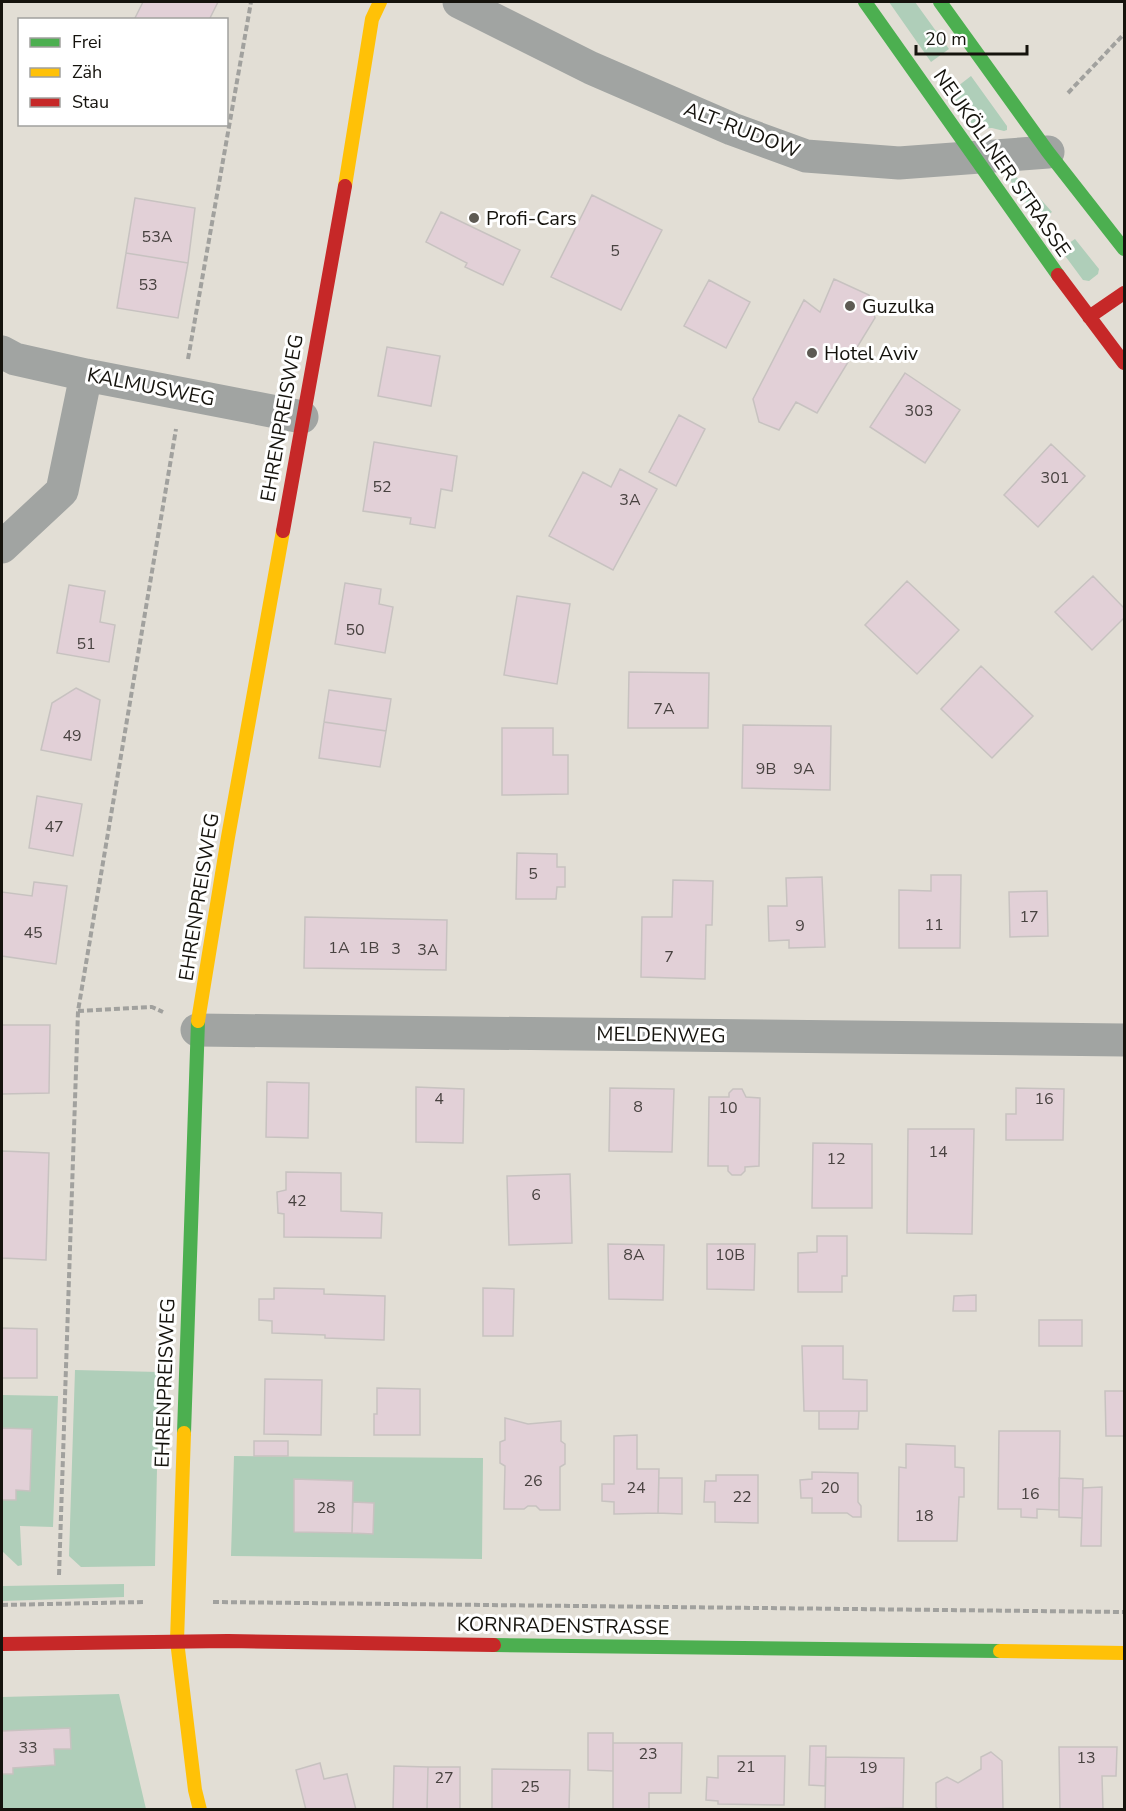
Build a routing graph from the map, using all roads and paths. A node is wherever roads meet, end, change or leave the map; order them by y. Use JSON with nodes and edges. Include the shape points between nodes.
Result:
{"nodes":[{"id":1,"x":251,"y":2,"type":"edge"},
{"id":2,"x":380,"y":2,"type":"edge"},
{"id":3,"x":459,"y":2,"type":"edge"},
{"id":4,"x":865,"y":2,"type":"edge"},
{"id":5,"x":939,"y":2,"type":"edge"},
{"id":6,"x":1125,"y":34,"type":"edge"},
{"id":7,"x":1068,"y":93,"type":"dead end"},
{"id":8,"x":1048,"y":152,"type":"junction"},
{"id":9,"x":971,"y":156,"type":"junction"},
{"id":10,"x":1125,"y":249,"type":"edge"},
{"id":11,"x":1125,"y":292,"type":"edge"},
{"id":12,"x":1089,"y":317,"type":"junction"},
{"id":13,"x":2,"y":352,"type":"edge"},
{"id":14,"x":1125,"y":363,"type":"edge"},
{"id":15,"x":187,"y":366,"type":"dead end"},
{"id":16,"x":86,"y":375,"type":"junction"},
{"id":17,"x":178,"y":417,"type":"dead end"},
{"id":18,"x":302,"y":417,"type":"junction"},
{"id":19,"x":2,"y":547,"type":"edge"},
{"id":20,"x":78,"y":1011,"type":"junction"},
{"id":21,"x":197,"y":1030,"type":"junction"},
{"id":22,"x":1125,"y":1040,"type":"edge"},
{"id":23,"x":59,"y":1575,"type":"dead end"},
{"id":24,"x":125,"y":1602,"type":"dead end"},
{"id":25,"x":231,"y":1602,"type":"dead end"},
{"id":26,"x":2,"y":1605,"type":"edge"},
{"id":27,"x":1125,"y":1612,"type":"edge"},
{"id":28,"x":177,"y":1641,"type":"junction"},
{"id":29,"x":2,"y":1644,"type":"edge"},
{"id":30,"x":1125,"y":1653,"type":"edge"},
{"id":31,"x":200,"y":1809,"type":"edge"}],
"edges":[{"from":1,"to":15,"type":"path"},
{"from":2,"to":18,"type":"street","name":"EHRENPREISWEG","via":[[372,19]]},
{"from":3,"to":9,"type":"street","name":"ALT-RUDOW","via":[[591,68],[732,129],[806,156],[898,163]]},
{"from":4,"to":9,"type":"street","name":"NEUKÖLLNER STRASSE"},
{"from":5,"to":8,"type":"street","name":"NEUKÖLLNER STRASSE"},
{"from":6,"to":7,"type":"path"},
{"from":8,"to":9,"type":"street","name":"ALT-RUDOW"},
{"from":8,"to":10,"type":"street","name":"NEUKÖLLNER STRASSE"},
{"from":9,"to":12,"type":"street","name":"NEUKÖLLNER STRASSE"},
{"from":11,"to":12,"type":"street"},
{"from":12,"to":14,"type":"street","name":"NEUKÖLLNER STRASSE"},
{"from":13,"to":16,"type":"street","name":"KALMUSWEG","via":[[15,359]]},
{"from":16,"to":18,"type":"street","name":"KALMUSWEG"},
{"from":16,"to":19,"type":"street","via":[[62,490]]},
{"from":17,"to":20,"type":"path"},
{"from":18,"to":21,"type":"street","name":"EHRENPREISWEG"},
{"from":20,"to":21,"type":"path","via":[[152,1007]]},
{"from":20,"to":23,"type":"path"},
{"from":21,"to":22,"type":"street","name":"MELDENWEG"},
{"from":21,"to":28,"type":"street","name":"EHRENPREISWEG"},
{"from":24,"to":26,"type":"path"},
{"from":25,"to":27,"type":"path"},
{"from":28,"to":29,"type":"street","name":"KORNRADENSTRASSE"},
{"from":28,"to":30,"type":"street","name":"KORNRADENSTRASSE"},
{"from":28,"to":31,"type":"street","name":"EHRENPREISWEG"}]}
